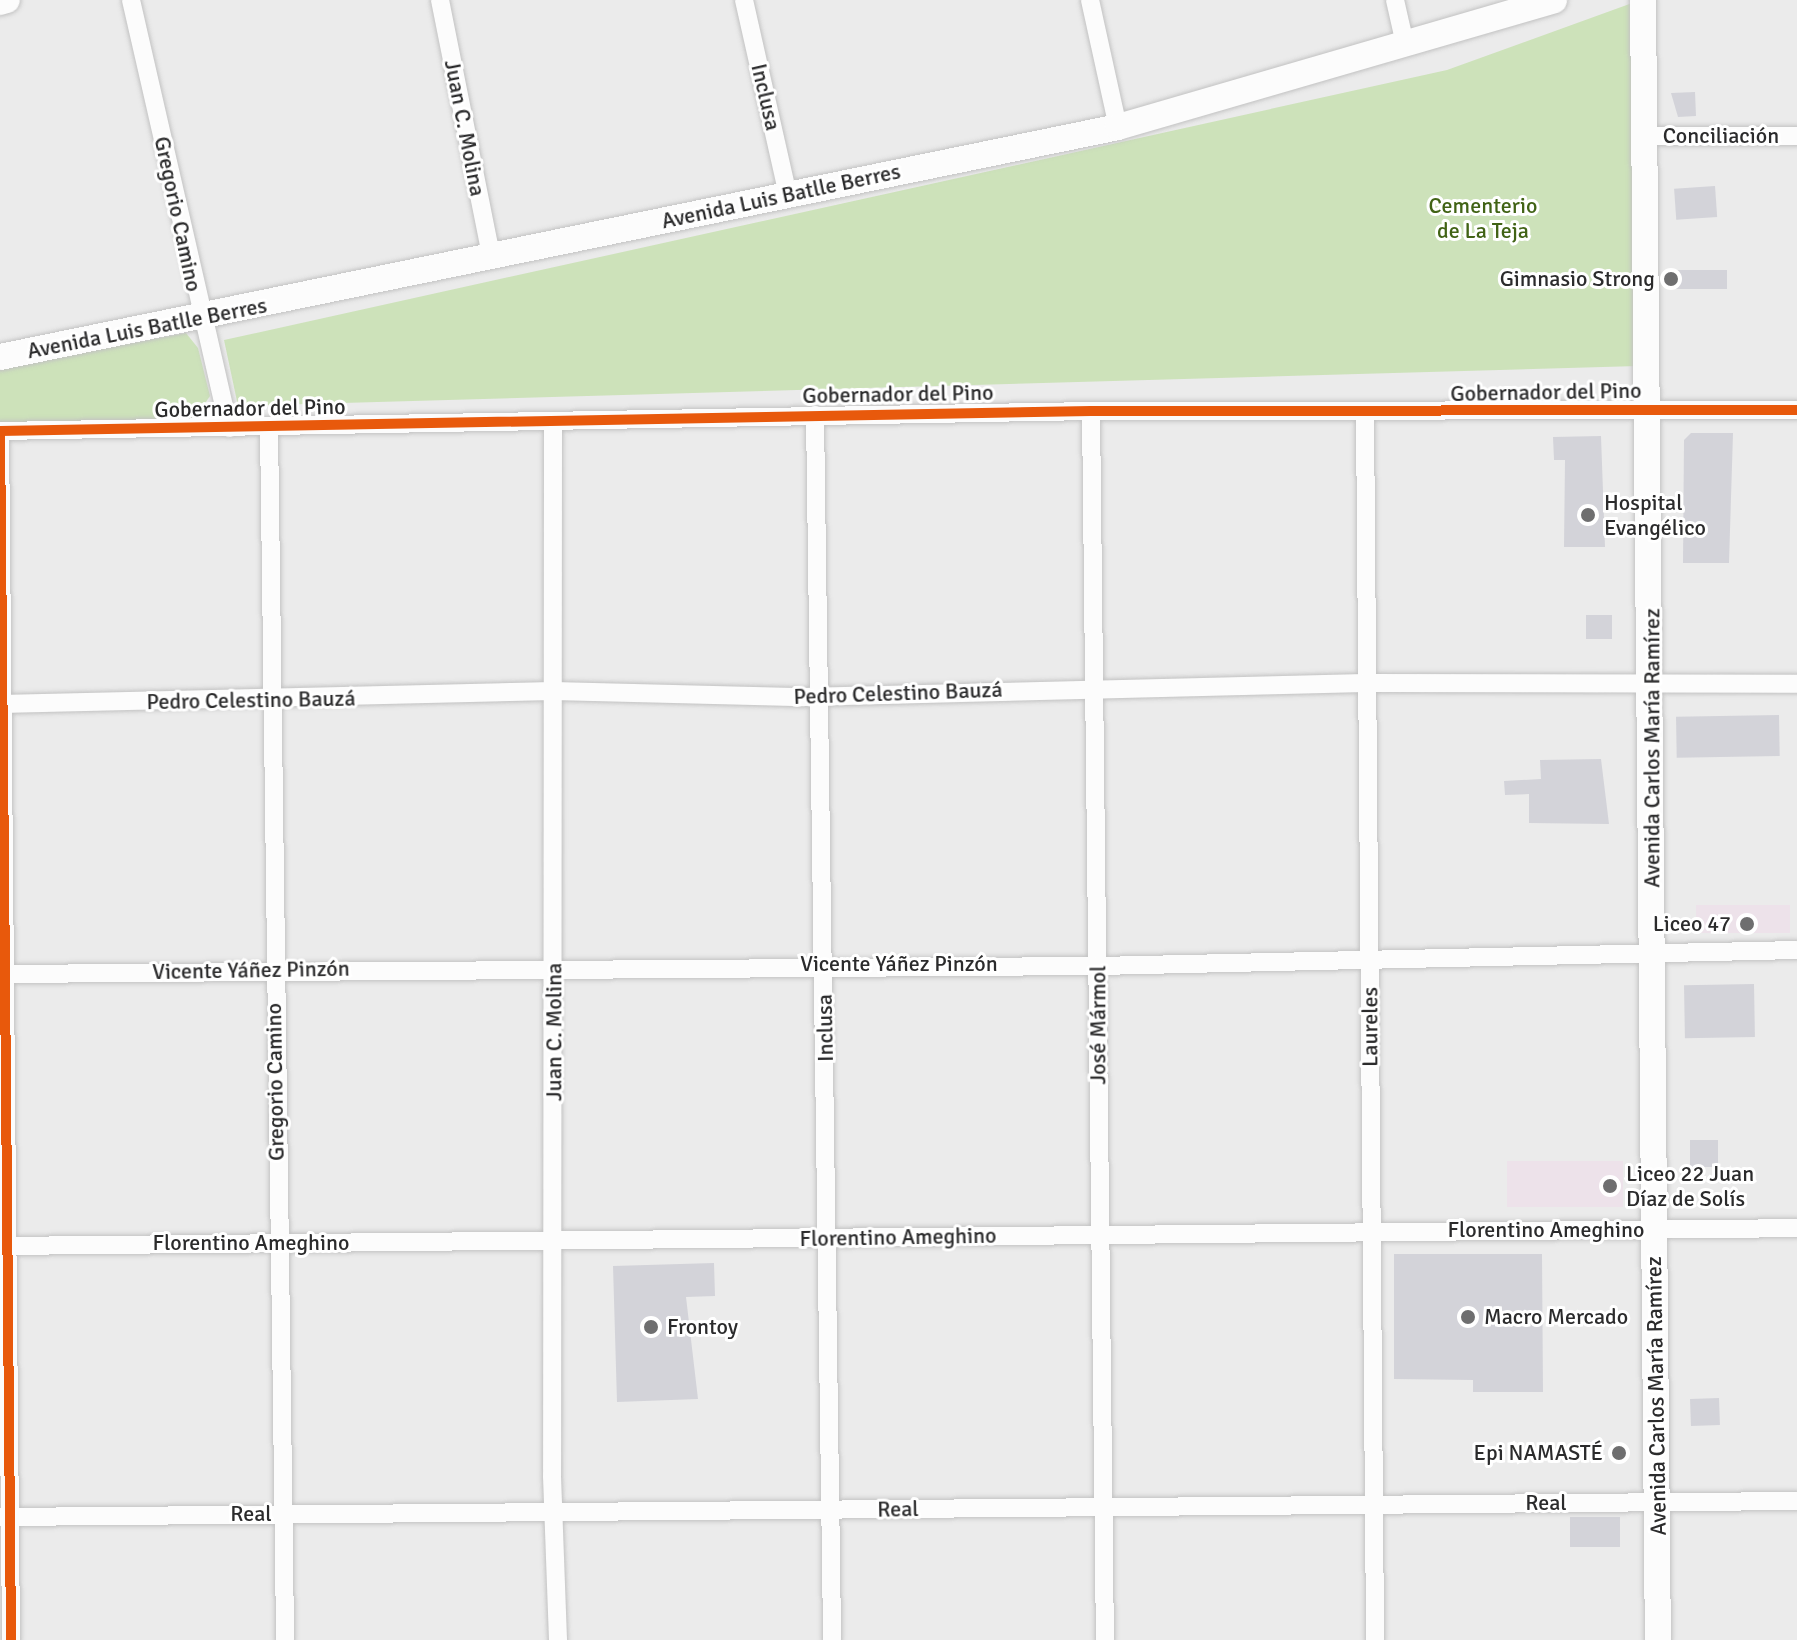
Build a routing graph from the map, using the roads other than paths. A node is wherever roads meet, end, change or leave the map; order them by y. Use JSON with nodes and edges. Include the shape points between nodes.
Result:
{"nodes":[{"id":1,"x":7,"y":0,"type":"edge"},
{"id":2,"x":131,"y":0,"type":"edge"},
{"id":3,"x":440,"y":0,"type":"edge"},
{"id":4,"x":744,"y":0,"type":"edge"},
{"id":5,"x":1090,"y":0,"type":"edge"},
{"id":6,"x":1395,"y":0,"type":"edge"},
{"id":7,"x":1554,"y":0,"type":"edge"},
{"id":8,"x":1643,"y":0,"type":"edge"},
{"id":9,"x":0,"y":2,"type":"edge"},
{"id":10,"x":1405,"y":44,"type":"junction"},
{"id":11,"x":1118,"y":127,"type":"junction"},
{"id":12,"x":1646,"y":136,"type":"junction"},
{"id":13,"x":1797,"y":136,"type":"edge"},
{"id":14,"x":788,"y":195,"type":"junction"},
{"id":15,"x":491,"y":255,"type":"junction"},
{"id":16,"x":200,"y":317,"type":"junction"},
{"id":17,"x":0,"y":357,"type":"edge"},
{"id":18,"x":1649,"y":410,"type":"junction"},
{"id":19,"x":1797,"y":410,"type":"edge"},
{"id":20,"x":1091,"y":411,"type":"junction"},
{"id":21,"x":1365,"y":414,"type":"junction"},
{"id":22,"x":815,"y":415,"type":"junction"},
{"id":23,"x":553,"y":424,"type":"junction"},
{"id":24,"x":269,"y":427,"type":"junction"},
{"id":25,"x":229,"y":428,"type":"junction"},
{"id":26,"x":0,"y":431,"type":"edge"},
{"id":27,"x":1365,"y":683,"type":"junction"},
{"id":28,"x":1797,"y":684,"type":"edge"},
{"id":29,"x":1653,"y":687,"type":"junction"},
{"id":30,"x":1093,"y":689,"type":"junction"},
{"id":31,"x":553,"y":691,"type":"junction"},
{"id":32,"x":819,"y":694,"type":"junction"},
{"id":33,"x":277,"y":701,"type":"junction"},
{"id":34,"x":1,"y":704,"type":"edge"},
{"id":35,"x":1653,"y":949,"type":"junction"},
{"id":36,"x":1797,"y":950,"type":"edge"},
{"id":37,"x":1370,"y":960,"type":"junction"},
{"id":38,"x":825,"y":963,"type":"junction"},
{"id":39,"x":1098,"y":966,"type":"junction"},
{"id":40,"x":554,"y":968,"type":"junction"},
{"id":41,"x":273,"y":970,"type":"junction"},
{"id":42,"x":3,"y":974,"type":"edge"},
{"id":43,"x":1797,"y":1228,"type":"edge"},
{"id":44,"x":1654,"y":1230,"type":"junction"},
{"id":45,"x":1368,"y":1231,"type":"junction"},
{"id":46,"x":1098,"y":1235,"type":"junction"},
{"id":47,"x":827,"y":1238,"type":"junction"},
{"id":48,"x":555,"y":1239,"type":"junction"},
{"id":49,"x":279,"y":1242,"type":"junction"},
{"id":50,"x":4,"y":1246,"type":"edge"},
{"id":51,"x":1797,"y":1501,"type":"edge"},
{"id":52,"x":1657,"y":1502,"type":"junction"},
{"id":53,"x":1374,"y":1504,"type":"junction"},
{"id":54,"x":1102,"y":1506,"type":"junction"},
{"id":55,"x":830,"y":1510,"type":"junction"},
{"id":56,"x":554,"y":1512,"type":"junction"},
{"id":57,"x":283,"y":1514,"type":"junction"},
{"id":58,"x":4,"y":1517,"type":"edge"},
{"id":59,"x":11,"y":1640,"type":"edge"},
{"id":60,"x":285,"y":1640,"type":"edge"},
{"id":61,"x":558,"y":1640,"type":"edge"},
{"id":62,"x":832,"y":1640,"type":"edge"},
{"id":63,"x":1105,"y":1640,"type":"edge"},
{"id":64,"x":1375,"y":1640,"type":"edge"},
{"id":65,"x":1658,"y":1640,"type":"edge"}],
"edges":[{"from":1,"to":9,"type":"main road"},
{"from":2,"to":16,"type":"street","name":"Gregorio Camino"},
{"from":3,"to":15,"type":"street","name":"Juan C. Molina"},
{"from":4,"to":14,"type":"street","name":"Inclusa"},
{"from":5,"to":11,"type":"street"},
{"from":6,"to":10,"type":"street"},
{"from":7,"to":10,"type":"main road","name":"Avenida Luis Batlle Berres"},
{"from":8,"to":12,"type":"main road","name":"Avenida Carlos María Ramírez"},
{"from":10,"to":11,"type":"main road","name":"Avenida Luis Batlle Berres"},
{"from":11,"to":14,"type":"main road","name":"Avenida Luis Batlle Berres"},
{"from":12,"to":13,"type":"street","name":"Conciliación"},
{"from":12,"to":18,"type":"main road","name":"Avenida Carlos María Ramírez"},
{"from":14,"to":15,"type":"main road","name":"Avenida Luis Batlle Berres"},
{"from":15,"to":16,"type":"main road","name":"Avenida Luis Batlle Berres"},
{"from":16,"to":17,"type":"main road","name":"Avenida Luis Batlle Berres"},
{"from":16,"to":25,"type":"street","name":"Gregorio Camino"},
{"from":18,"to":19,"type":"street","name":"Gobernador del Pino"},
{"from":18,"to":21,"type":"street","name":"Gobernador del Pino"},
{"from":18,"to":29,"type":"main road","name":"Avenida Carlos María Ramírez"},
{"from":20,"to":21,"type":"street","name":"Gobernador del Pino"},
{"from":20,"to":22,"type":"street","name":"Gobernador del Pino"},
{"from":20,"to":30,"type":"street","name":"José Mármol"},
{"from":21,"to":27,"type":"street","name":"Laureles"},
{"from":22,"to":23,"type":"street","name":"Gobernador del Pino"},
{"from":22,"to":32,"type":"street","name":"Inclusa"},
{"from":23,"to":24,"type":"street","name":"Gobernador del Pino"},
{"from":23,"to":31,"type":"street","name":"Juan C. Molina"},
{"from":24,"to":25,"type":"street","name":"Gobernador del Pino"},
{"from":24,"to":33,"type":"street","name":"Gregorio Camino"},
{"from":25,"to":26,"type":"street","name":"Gobernador del Pino"},
{"from":26,"to":34,"type":"street"},
{"from":27,"to":29,"type":"street","name":"Pedro Celestino Bauzá"},
{"from":27,"to":30,"type":"street","name":"Pedro Celestino Bauzá"},
{"from":27,"to":37,"type":"street","name":"Laureles"},
{"from":28,"to":29,"type":"street","name":"Pedro Celestino Bauzá"},
{"from":29,"to":35,"type":"main road","name":"Avenida Carlos María Ramírez"},
{"from":30,"to":32,"type":"street","name":"Pedro Celestino Bauzá"},
{"from":30,"to":39,"type":"street","name":"José Mármol"},
{"from":31,"to":32,"type":"street","name":"Pedro Celestino Bauzá"},
{"from":31,"to":33,"type":"street","name":"Pedro Celestino Bauzá"},
{"from":31,"to":40,"type":"street","name":"Juan C. Molina"},
{"from":32,"to":38,"type":"street","name":"Inclusa"},
{"from":33,"to":34,"type":"street","name":"Pedro Celestino Bauzá"},
{"from":33,"to":41,"type":"street","name":"Gregorio Camino"},
{"from":34,"to":42,"type":"street"},
{"from":35,"to":36,"type":"street","name":"Vicente Yáñez Pinzón"},
{"from":35,"to":37,"type":"street","name":"Vicente Yáñez Pinzón"},
{"from":35,"to":44,"type":"main road","name":"Avenida Carlos María Ramírez"},
{"from":37,"to":39,"type":"street","name":"Vicente Yáñez Pinzón"},
{"from":37,"to":45,"type":"street","name":"Laureles"},
{"from":38,"to":39,"type":"street","name":"Vicente Yáñez Pinzón"},
{"from":38,"to":40,"type":"street","name":"Vicente Yáñez Pinzón"},
{"from":38,"to":47,"type":"street","name":"Inclusa"},
{"from":39,"to":46,"type":"street","name":"José Mármol"},
{"from":40,"to":41,"type":"street","name":"Vicente Yáñez Pinzón"},
{"from":40,"to":48,"type":"street","name":"Juan C. Molina"},
{"from":41,"to":42,"type":"street","name":"Vicente Yáñez Pinzón"},
{"from":41,"to":49,"type":"street","name":"Gregorio Camino"},
{"from":42,"to":50,"type":"street"},
{"from":43,"to":44,"type":"street","name":"Florentino Ameghino"},
{"from":44,"to":45,"type":"street","name":"Florentino Ameghino"},
{"from":44,"to":52,"type":"main road","name":"Avenida Carlos María Ramírez"},
{"from":45,"to":46,"type":"street","name":"Florentino Ameghino"},
{"from":45,"to":53,"type":"street","name":"Laureles"},
{"from":46,"to":47,"type":"street","name":"Florentino Ameghino"},
{"from":46,"to":54,"type":"street","name":"José Mármol"},
{"from":47,"to":48,"type":"street","name":"Florentino Ameghino"},
{"from":47,"to":55,"type":"street","name":"Inclusa"},
{"from":48,"to":49,"type":"street","name":"Florentino Ameghino"},
{"from":48,"to":56,"type":"street","name":"Juan C. Molina"},
{"from":49,"to":50,"type":"street","name":"Florentino Ameghino"},
{"from":49,"to":57,"type":"street","name":"Gregorio Camino"},
{"from":50,"to":58,"type":"street"},
{"from":51,"to":52,"type":"street","name":"Real"},
{"from":52,"to":53,"type":"street","name":"Real"},
{"from":52,"to":65,"type":"main road","name":"Avenida Carlos María Ramírez"},
{"from":53,"to":54,"type":"street","name":"Real"},
{"from":53,"to":64,"type":"street","name":"Laureles"},
{"from":54,"to":55,"type":"street","name":"Real"},
{"from":54,"to":63,"type":"street","name":"José Mármol"},
{"from":55,"to":56,"type":"street","name":"Real"},
{"from":55,"to":62,"type":"street","name":"Inclusa"},
{"from":56,"to":57,"type":"street","name":"Real"},
{"from":56,"to":61,"type":"street","name":"Juan C. Molina"},
{"from":57,"to":58,"type":"street","name":"Real"},
{"from":57,"to":60,"type":"street","name":"Gregorio Camino"},
{"from":58,"to":59,"type":"street"}]}
